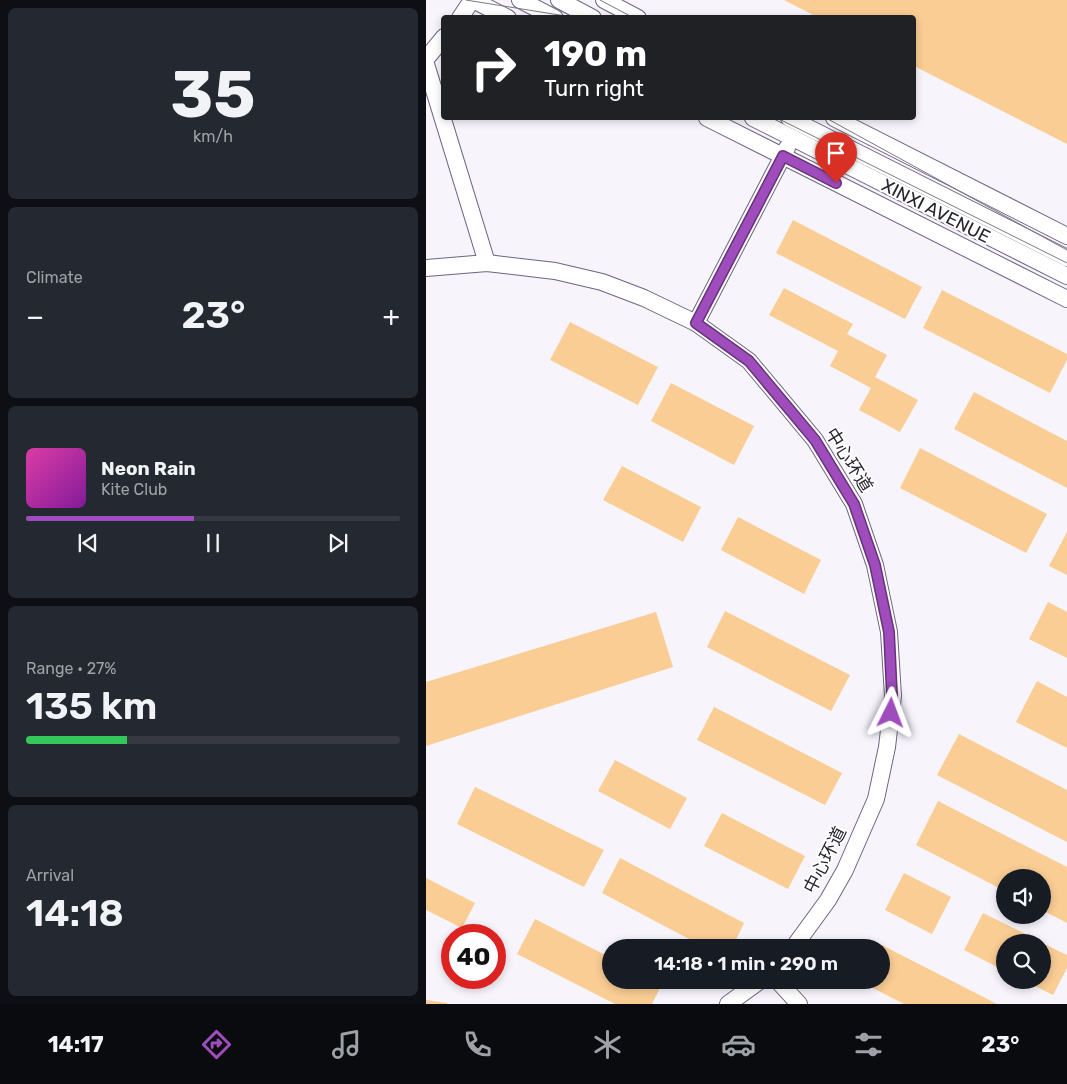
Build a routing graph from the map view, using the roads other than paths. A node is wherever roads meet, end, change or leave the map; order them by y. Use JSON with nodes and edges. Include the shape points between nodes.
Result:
{"nodes":[{"id":1,"x":472,"y":0,"type":"edge"},
{"id":2,"x":520,"y":0,"type":"edge"},
{"id":3,"x":559,"y":0,"type":"edge"},
{"id":4,"x":604,"y":0,"type":"edge"},
{"id":5,"x":462,"y":15,"type":"edge"},
{"id":6,"x":502,"y":15,"type":"edge"},
{"id":7,"x":549,"y":15,"type":"edge"},
{"id":8,"x":587,"y":15,"type":"edge"},
{"id":9,"x":632,"y":15,"type":"edge"},
{"id":10,"x":441,"y":41,"type":"edge"},
{"id":11,"x":426,"y":59,"type":"edge"},
{"id":12,"x":426,"y":64,"type":"edge"},
{"id":13,"x":441,"y":113,"type":"edge"},
{"id":14,"x":443,"y":120,"type":"edge"},
{"id":15,"x":710,"y":120,"type":"edge"},
{"id":16,"x":764,"y":120,"type":"edge"},
{"id":17,"x":838,"y":120,"type":"edge"},
{"id":18,"x":794,"y":126,"type":"edge"},
{"id":19,"x":783,"y":156,"type":"junction"},
{"id":20,"x":1067,"y":236,"type":"edge"},
{"id":21,"x":1067,"y":258,"type":"edge"},
{"id":22,"x":487,"y":262,"type":"junction"},
{"id":23,"x":426,"y":268,"type":"edge"},
{"id":24,"x":1067,"y":276,"type":"edge"},
{"id":25,"x":1067,"y":299,"type":"edge"},
{"id":26,"x":696,"y":323,"type":"junction"},
{"id":27,"x":800,"y":939,"type":"edge"},
{"id":28,"x":749,"y":989,"type":"edge"},
{"id":29,"x":785,"y":989,"type":"edge"},
{"id":30,"x":728,"y":1004,"type":"edge"},
{"id":31,"x":799,"y":1004,"type":"edge"}],
"edges":[{"from":1,"to":5,"type":"street"},
{"from":1,"to":6,"type":"street"},
{"from":2,"to":7,"type":"street"},
{"from":3,"to":8,"type":"street"},
{"from":4,"to":9,"type":"street"},
{"from":10,"to":11,"type":"street"},
{"from":12,"to":13,"type":"street"},
{"from":14,"to":22,"type":"street"},
{"from":15,"to":19,"type":"street","name":"XINXI AVENUE"},
{"from":16,"to":18,"type":"street","name":"XINXI AVENUE"},
{"from":17,"to":20,"type":"street"},
{"from":18,"to":19,"type":"street"},
{"from":18,"to":21,"type":"street","name":"XINXI AVENUE"},
{"from":18,"to":24,"type":"street","name":"XINXI AVENUE"},
{"from":19,"to":25,"type":"street","name":"XINXI AVENUE"},
{"from":19,"to":26,"type":"street"},
{"from":22,"to":23,"type":"street","name":"中心环道"},
{"from":22,"to":26,"type":"street","name":"中心环道","via":[[556,271],[602,282]]},
{"from":26,"to":27,"type":"street","name":"中心环道","via":[[749,361],[815,440],[854,504],[875,565],[889,632],[892,696],[887,747],[876,799],[828,900]]},
{"from":28,"to":30,"type":"street"},
{"from":29,"to":31,"type":"street"}]}
